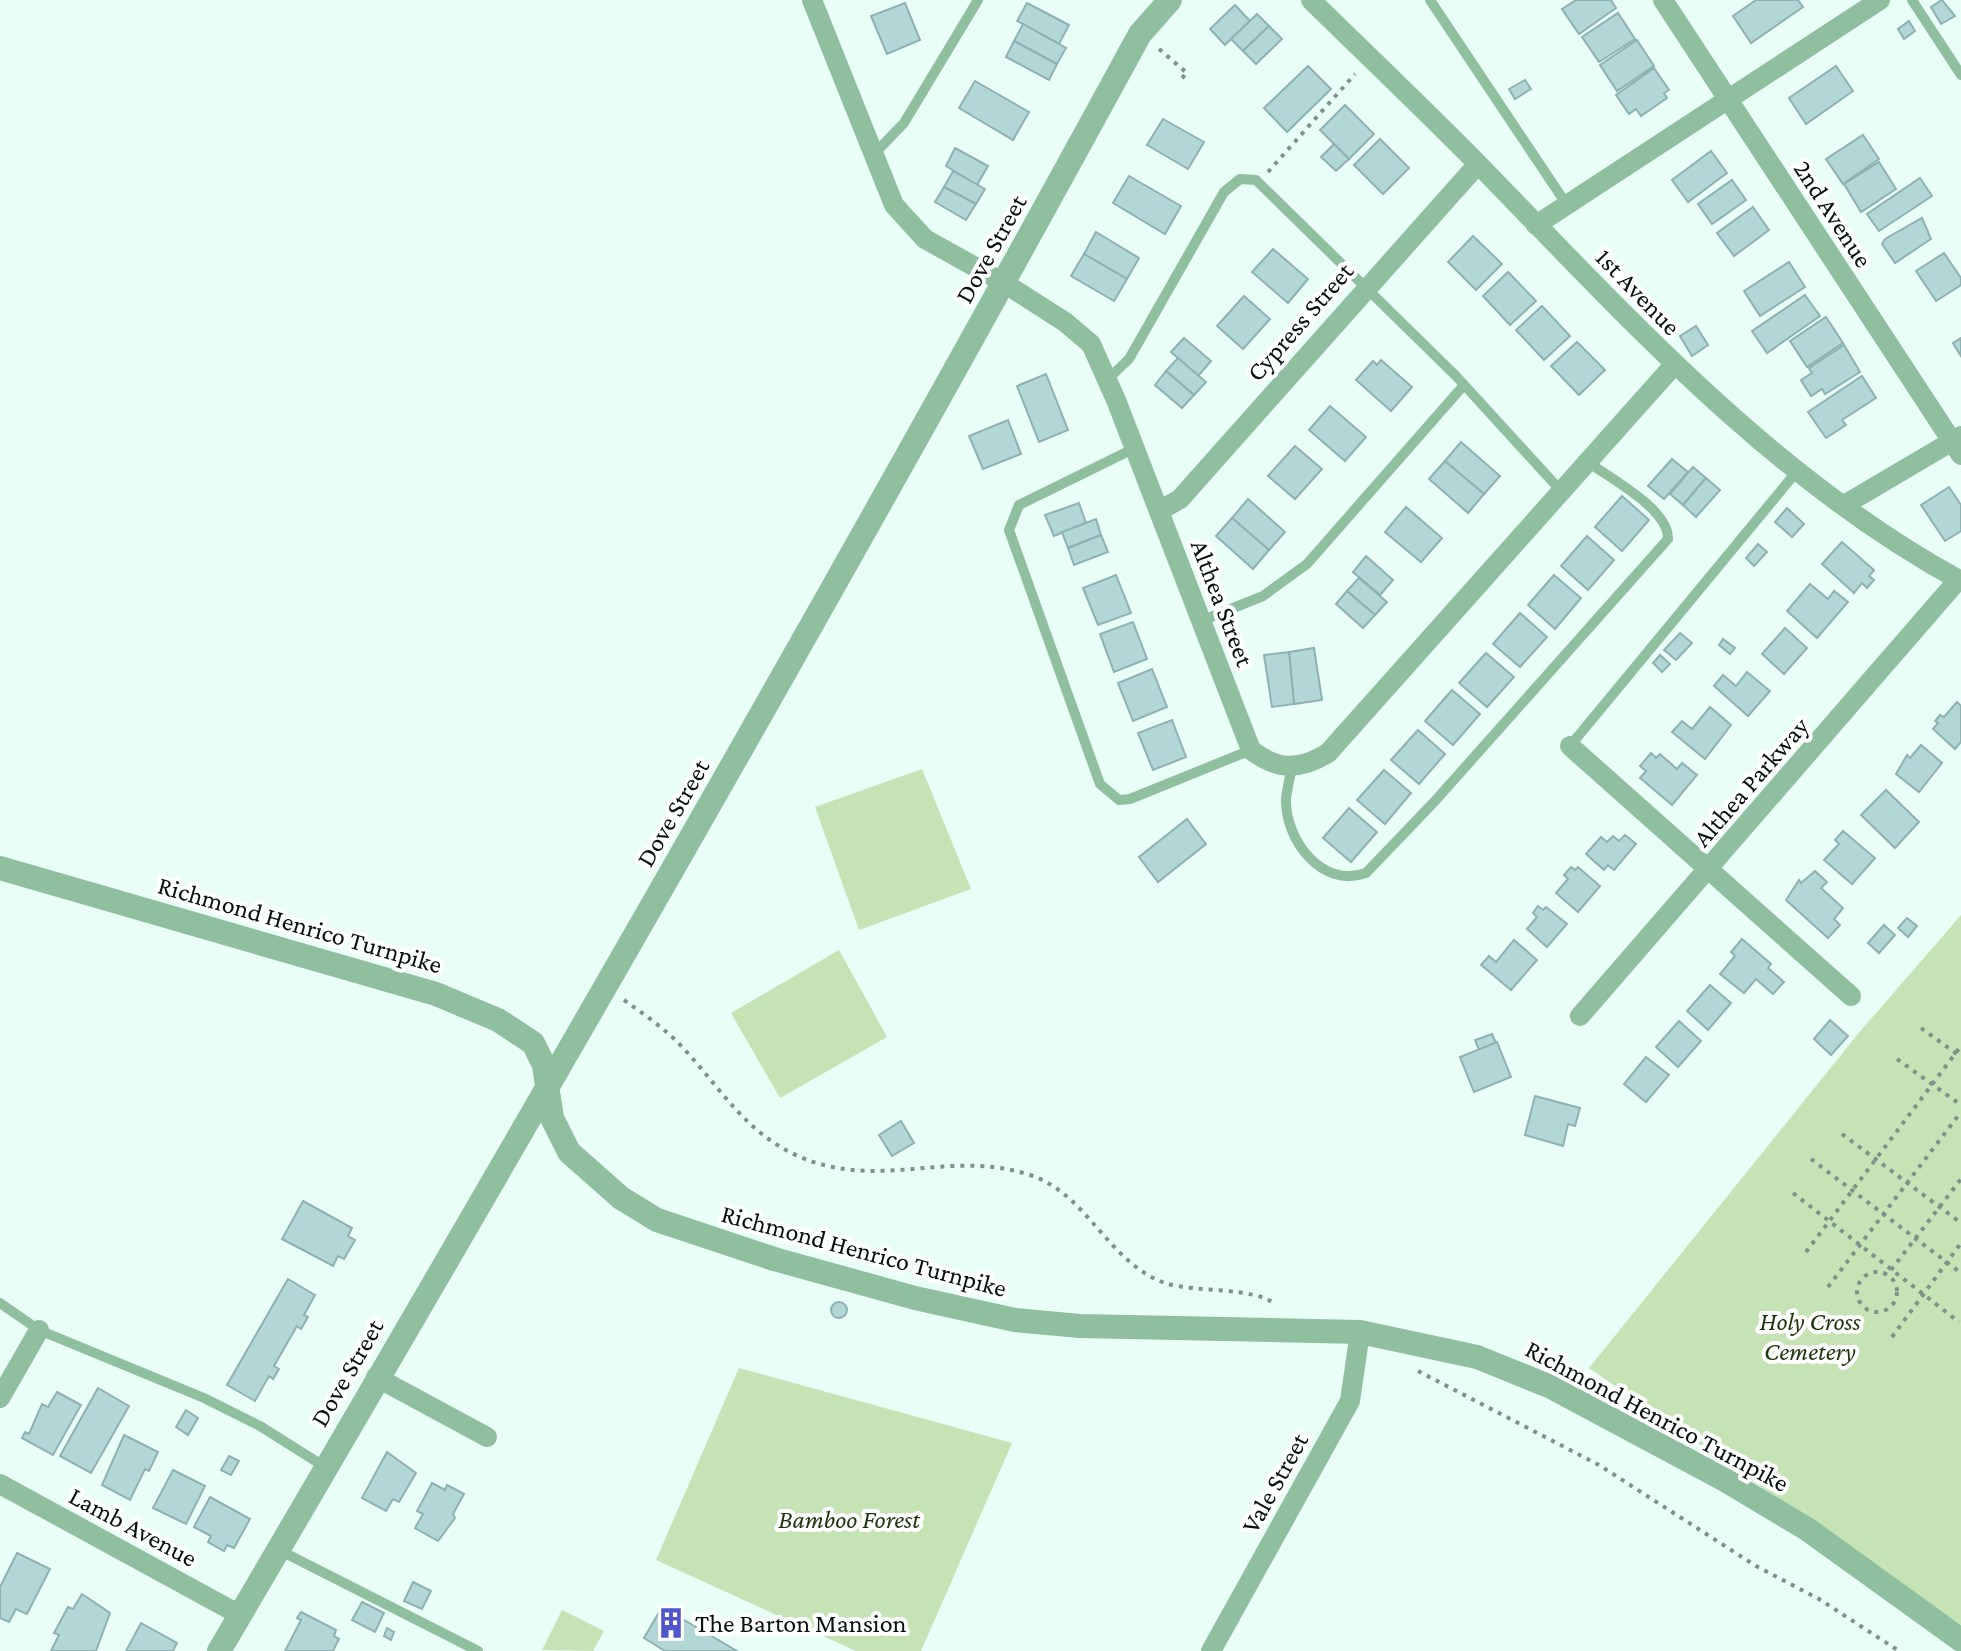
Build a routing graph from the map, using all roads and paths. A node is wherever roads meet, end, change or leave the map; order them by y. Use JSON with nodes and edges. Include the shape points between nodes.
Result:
{"nodes":[{"id":1,"x":812,"y":0,"type":"edge"},
{"id":2,"x":1170,"y":0,"type":"edge"},
{"id":3,"x":1311,"y":0,"type":"edge"},
{"id":4,"x":1430,"y":0,"type":"edge"},
{"id":5,"x":1663,"y":0,"type":"edge"},
{"id":6,"x":1880,"y":0,"type":"edge"},
{"id":7,"x":1912,"y":0,"type":"edge"},
{"id":8,"x":975,"y":2,"type":"edge"},
{"id":9,"x":1140,"y":34,"type":"junction"},
{"id":10,"x":1369,"y":58,"type":"junction"},
{"id":11,"x":1961,"y":75,"type":"edge"},
{"id":12,"x":1181,"y":79,"type":"dead end"},
{"id":13,"x":1726,"y":99,"type":"junction"},
{"id":14,"x":873,"y":156,"type":"junction"},
{"id":15,"x":1478,"y":164,"type":"junction"},
{"id":16,"x":1259,"y":183,"type":"junction"},
{"id":17,"x":1567,"y":205,"type":"junction"},
{"id":18,"x":1536,"y":225,"type":"junction"},
{"id":19,"x":1004,"y":283,"type":"junction"},
{"id":20,"x":1365,"y":287,"type":"junction"},
{"id":21,"x":1674,"y":365,"type":"junction"},
{"id":22,"x":1107,"y":380,"type":"junction"},
{"id":23,"x":1464,"y":385,"type":"junction"},
{"id":24,"x":1958,"y":445,"type":"edge"},
{"id":25,"x":1135,"y":448,"type":"junction"},
{"id":26,"x":1588,"y":462,"type":"junction"},
{"id":27,"x":1798,"y":470,"type":"junction"},
{"id":28,"x":1562,"y":492,"type":"junction"},
{"id":29,"x":1844,"y":505,"type":"junction"},
{"id":30,"x":1159,"y":511,"type":"junction"},
{"id":31,"x":1960,"y":580,"type":"edge"},
{"id":32,"x":1201,"y":621,"type":"junction"},
{"id":33,"x":1570,"y":746,"type":"joint"},
{"id":34,"x":1251,"y":750,"type":"junction"},
{"id":35,"x":1292,"y":767,"type":"junction"},
{"id":36,"x":0,"y":868,"type":"edge"},
{"id":37,"x":1708,"y":871,"type":"junction"},
{"id":38,"x":1851,"y":996,"type":"dead end"},
{"id":39,"x":1580,"y":1016,"type":"dead end"},
{"id":40,"x":1921,"y":1028,"type":"dead end"},
{"id":41,"x":1961,"y":1046,"type":"edge"},
{"id":42,"x":1958,"y":1055,"type":"edge"},
{"id":43,"x":1897,"y":1059,"type":"dead end"},
{"id":44,"x":1933,"y":1084,"type":"junction"},
{"id":45,"x":548,"y":1090,"type":"junction"},
{"id":46,"x":1961,"y":1105,"type":"edge"},
{"id":47,"x":1961,"y":1112,"type":"edge"},
{"id":48,"x":1842,"y":1134,"type":"dead end"},
{"id":49,"x":1811,"y":1159,"type":"dead end"},
{"id":50,"x":1877,"y":1159,"type":"junction"},
{"id":51,"x":1961,"y":1179,"type":"edge"},
{"id":52,"x":1908,"y":1182,"type":"junction"},
{"id":53,"x":1852,"y":1190,"type":"junction"},
{"id":54,"x":1793,"y":1193,"type":"dead end"},
{"id":55,"x":1940,"y":1207,"type":"junction"},
{"id":56,"x":1883,"y":1214,"type":"junction"},
{"id":57,"x":1829,"y":1222,"type":"junction"},
{"id":58,"x":1961,"y":1223,"type":"edge"},
{"id":59,"x":1916,"y":1238,"type":"junction"},
{"id":60,"x":1961,"y":1243,"type":"edge"},
{"id":61,"x":1859,"y":1245,"type":"junction"},
{"id":62,"x":1806,"y":1252,"type":"dead end"},
{"id":63,"x":1947,"y":1262,"type":"junction"},
{"id":64,"x":1889,"y":1272,"type":"junction"},
{"id":65,"x":1961,"y":1273,"type":"edge"},
{"id":66,"x":1828,"y":1287,"type":"dead end"},
{"id":67,"x":1923,"y":1294,"type":"junction"},
{"id":68,"x":0,"y":1303,"type":"edge"},
{"id":69,"x":1959,"y":1322,"type":"dead end"},
{"id":70,"x":39,"y":1330,"type":"junction"},
{"id":71,"x":1360,"y":1332,"type":"junction"},
{"id":72,"x":1892,"y":1337,"type":"dead end"},
{"id":73,"x":376,"y":1377,"type":"junction"},
{"id":74,"x":0,"y":1398,"type":"edge"},
{"id":75,"x":487,"y":1437,"type":"dead end"},
{"id":76,"x":325,"y":1467,"type":"junction"},
{"id":77,"x":0,"y":1484,"type":"edge"},
{"id":78,"x":278,"y":1549,"type":"junction"},
{"id":79,"x":240,"y":1615,"type":"junction"},
{"id":80,"x":1961,"y":1640,"type":"edge"},
{"id":81,"x":219,"y":1651,"type":"edge"},
{"id":82,"x":478,"y":1651,"type":"edge"},
{"id":83,"x":1211,"y":1651,"type":"edge"}],
"edges":[{"from":1,"to":14,"type":"street","name":"Althea Street"},
{"from":2,"to":9,"type":"street","name":"Dove Street"},
{"from":3,"to":10,"type":"street","name":"1st Avenue"},
{"from":4,"to":17,"type":"lane"},
{"from":5,"to":13,"type":"street","name":"2nd Avenue"},
{"from":6,"to":13,"type":"street"},
{"from":7,"to":11,"type":"lane"},
{"from":8,"to":14,"type":"lane","via":[[904,123]]},
{"from":9,"to":12,"type":"path","via":[[1187,73]]},
{"from":9,"to":19,"type":"street","name":"Dove Street"},
{"from":10,"to":15,"type":"street","name":"1st Avenue"},
{"from":10,"to":16,"type":"path"},
{"from":13,"to":17,"type":"street"},
{"from":13,"to":24,"type":"street","name":"2nd Avenue"},
{"from":14,"to":19,"type":"street","name":"Althea Street","via":[[894,205],[925,239]]},
{"from":15,"to":18,"type":"street","name":"1st Avenue"},
{"from":15,"to":20,"type":"street","name":"Cypress Street"},
{"from":16,"to":20,"type":"lane"},
{"from":16,"to":22,"type":"lane","via":[[1240,179],[1224,192],[1129,359]]},
{"from":17,"to":18,"type":"street"},
{"from":18,"to":21,"type":"street","name":"1st Avenue"},
{"from":19,"to":22,"type":"street","name":"Althea Street","via":[[1091,344]]},
{"from":19,"to":45,"type":"street","name":"Dove Street"},
{"from":20,"to":23,"type":"lane"},
{"from":20,"to":30,"type":"street","name":"Cypress Street","via":[[1180,499]]},
{"from":21,"to":26,"type":"street"},
{"from":21,"to":27,"type":"street","name":"1st Avenue"},
{"from":22,"to":25,"type":"street","name":"Althea Street"},
{"from":23,"to":28,"type":"lane"},
{"from":23,"to":32,"type":"lane","via":[[1307,564],[1263,596]]},
{"from":24,"to":29,"type":"street"},
{"from":25,"to":30,"type":"street","name":"Althea Street"},
{"from":25,"to":34,"type":"lane","via":[[1019,505],[1009,530],[1100,784],[1119,800],[1130,799]]},
{"from":26,"to":28,"type":"street"},
{"from":26,"to":35,"type":"lane","via":[[1658,515],[1668,528],[1668,539],[1366,873],[1335,875],[1301,848],[1286,800]]},
{"from":27,"to":29,"type":"street","name":"1st Avenue"},
{"from":27,"to":33,"type":"lane"},
{"from":28,"to":35,"type":"street","via":[[1328,753]]},
{"from":29,"to":31,"type":"street","name":"1st Avenue"},
{"from":30,"to":32,"type":"street","name":"Althea Street"},
{"from":31,"to":37,"type":"street","name":"Althea Parkway"},
{"from":32,"to":34,"type":"street","name":"Althea Street"},
{"from":33,"to":37,"type":"street"},
{"from":34,"to":35,"type":"street","via":[[1270,764]]},
{"from":36,"to":45,"type":"street","name":"Richmond Henrico Turnpike","via":[[454,1000],[533,1043]]},
{"from":37,"to":38,"type":"street"},
{"from":37,"to":39,"type":"street","name":"Althea Parkway"},
{"from":40,"to":42,"type":"path"},
{"from":41,"to":42,"type":"path"},
{"from":42,"to":44,"type":"path"},
{"from":43,"to":44,"type":"path"},
{"from":44,"to":46,"type":"path"},
{"from":44,"to":50,"type":"path"},
{"from":45,"to":71,"type":"street","name":"Richmond Henrico Turnpike","via":[[559,1136],[604,1185],[657,1220],[734,1248],[1015,1320]]},
{"from":45,"to":73,"type":"street","name":"Dove Street"},
{"from":47,"to":52,"type":"path"},
{"from":48,"to":50,"type":"path"},
{"from":49,"to":53,"type":"path"},
{"from":50,"to":52,"type":"path"},
{"from":50,"to":53,"type":"path"},
{"from":51,"to":55,"type":"path"},
{"from":52,"to":55,"type":"path"},
{"from":52,"to":56,"type":"path"},
{"from":53,"to":56,"type":"path"},
{"from":53,"to":57,"type":"path"},
{"from":54,"to":57,"type":"path"},
{"from":55,"to":58,"type":"path"},
{"from":55,"to":59,"type":"path"},
{"from":56,"to":59,"type":"path"},
{"from":56,"to":61,"type":"path"},
{"from":57,"to":61,"type":"path"},
{"from":57,"to":62,"type":"path"},
{"from":59,"to":63,"type":"path"},
{"from":59,"to":64,"type":"path"},
{"from":60,"to":63,"type":"path"},
{"from":61,"to":64,"type":"path"},
{"from":61,"to":66,"type":"path"},
{"from":63,"to":65,"type":"path"},
{"from":63,"to":67,"type":"path"},
{"from":64,"to":64,"type":"path","via":[[1897,1288],[1894,1303],[1881,1312],[1866,1309],[1857,1297],[1860,1281],[1872,1272]]},
{"from":64,"to":67,"type":"path"},
{"from":67,"to":69,"type":"path"},
{"from":67,"to":72,"type":"path"},
{"from":68,"to":70,"type":"lane"},
{"from":70,"to":74,"type":"street"},
{"from":70,"to":76,"type":"lane","via":[[204,1398]]},
{"from":71,"to":80,"type":"street","name":"Richmond Henrico Turnpike","via":[[1477,1357],[1592,1408],[1807,1529]]},
{"from":71,"to":83,"type":"street","name":"Vale Street","via":[[1350,1401]]},
{"from":73,"to":75,"type":"street"},
{"from":73,"to":76,"type":"street","name":"Dove Street"},
{"from":76,"to":78,"type":"street","name":"Dove Street"},
{"from":77,"to":79,"type":"street","name":"Lamb Avenue"},
{"from":78,"to":79,"type":"street","name":"Dove Street"},
{"from":78,"to":82,"type":"lane"},
{"from":79,"to":81,"type":"street","name":"Dove Street"}]}
